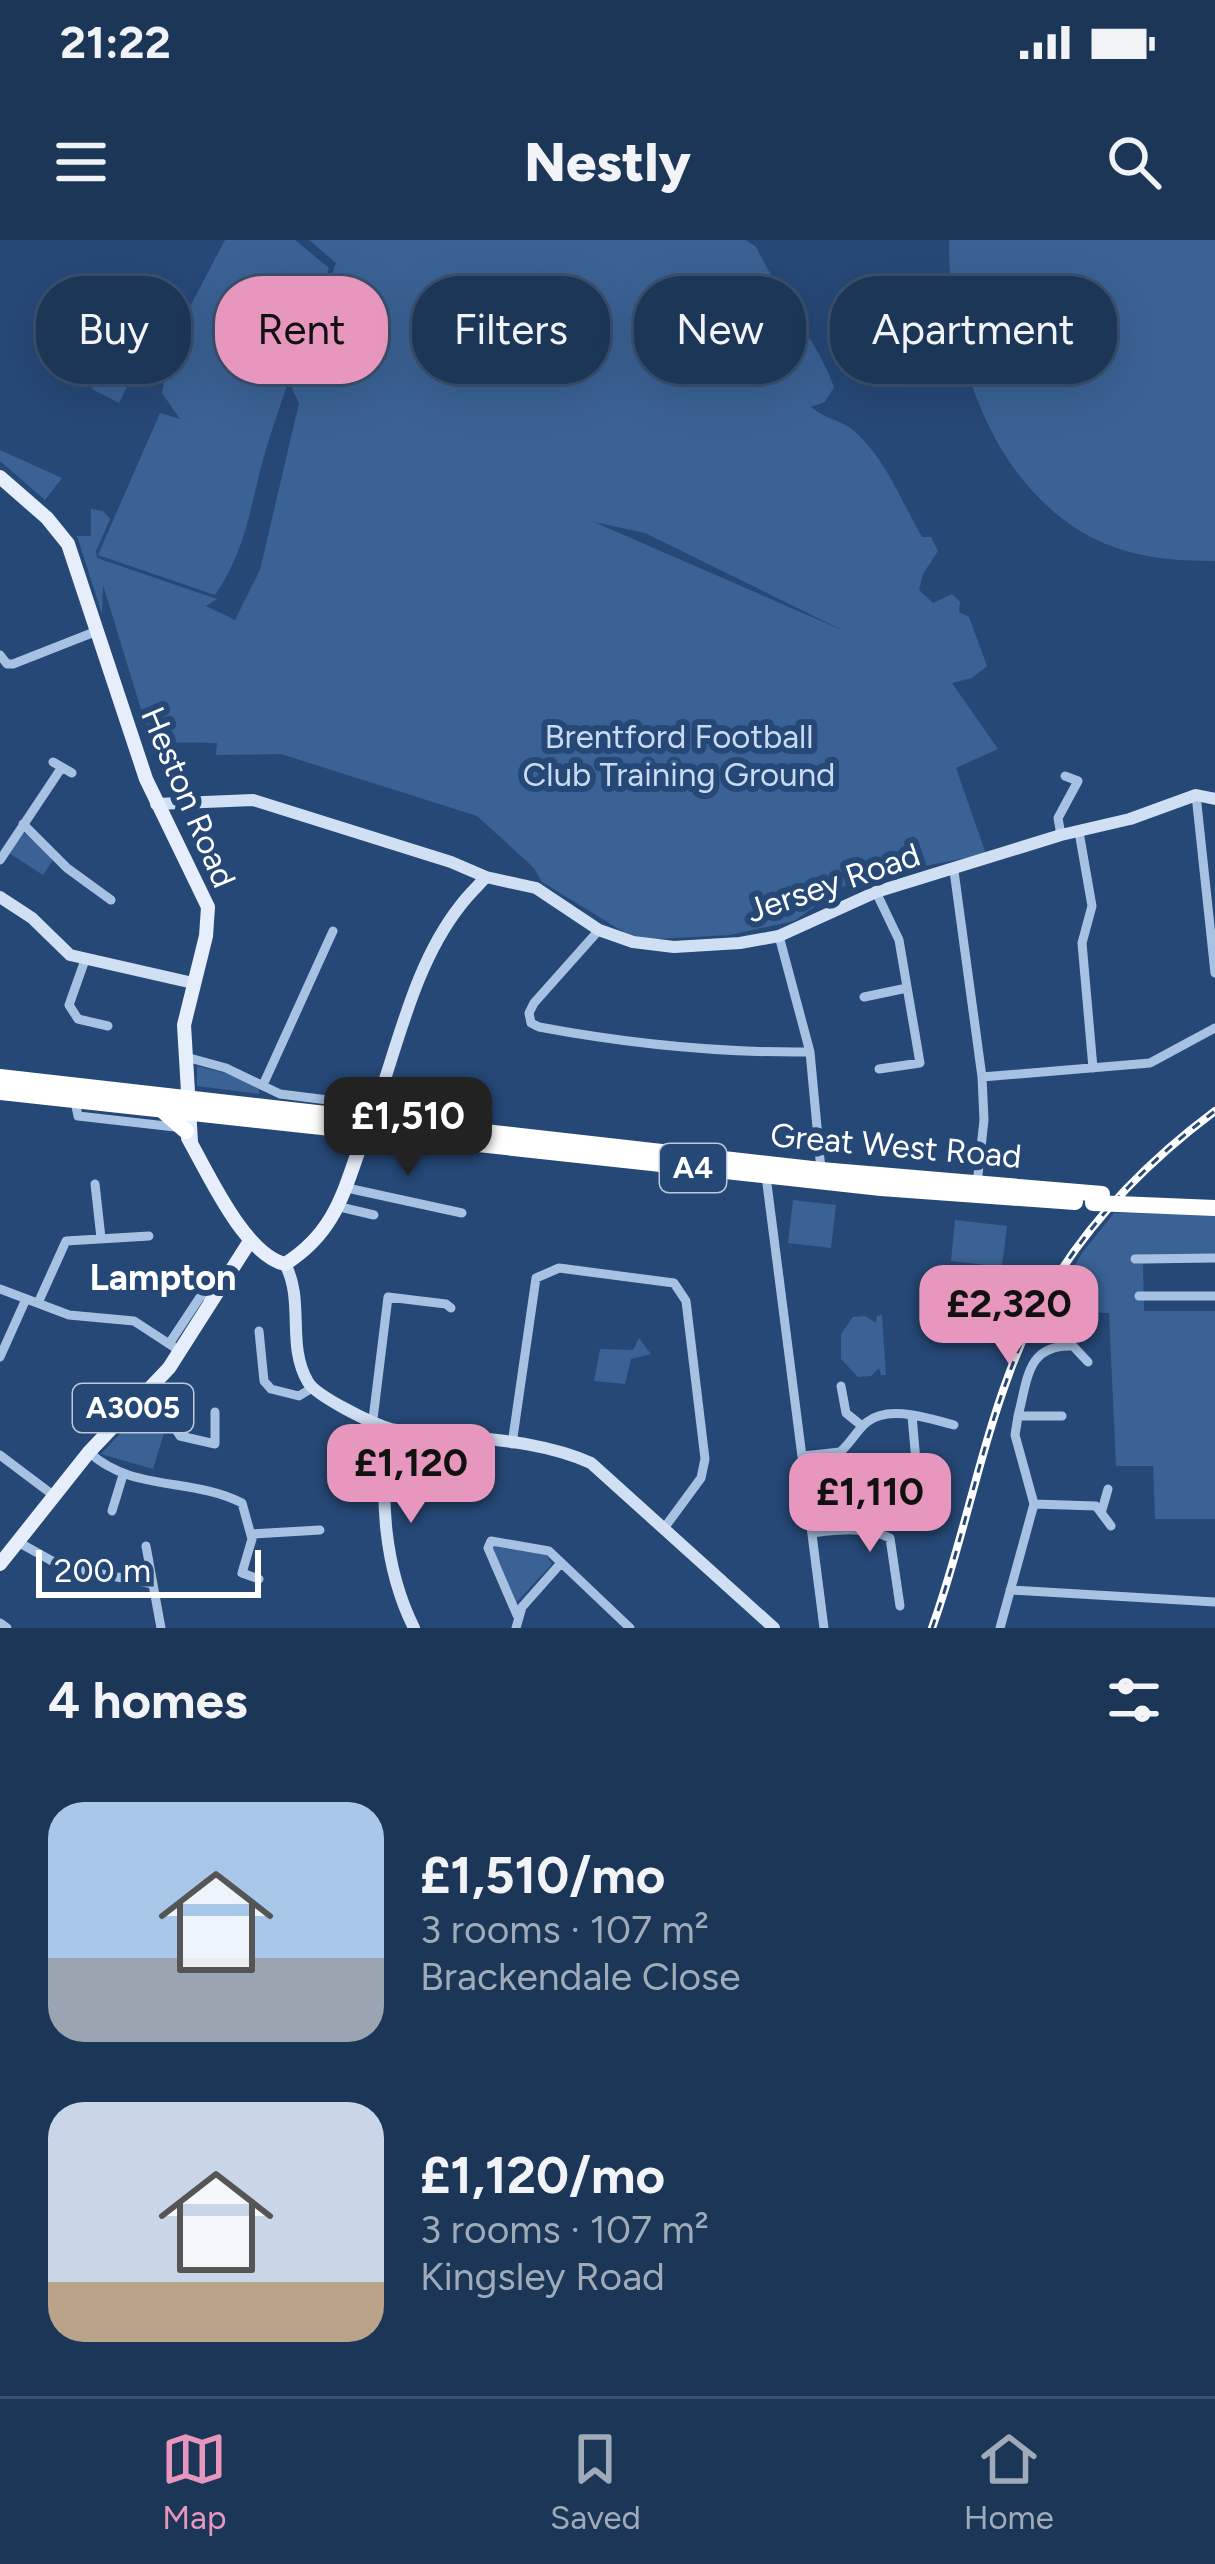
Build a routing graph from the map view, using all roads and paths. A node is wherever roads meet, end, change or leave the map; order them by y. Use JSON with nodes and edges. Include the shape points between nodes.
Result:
{"nodes":[{"id":1,"x":0,"y":477,"type":"edge"},
{"id":2,"x":97,"y":631,"type":"junction"},
{"id":3,"x":0,"y":655,"type":"edge"},
{"id":4,"x":62,"y":767,"type":"dead end"},
{"id":5,"x":1065,"y":776,"type":"dead end"},
{"id":6,"x":1196,"y":795,"type":"junction"},
{"id":7,"x":1215,"y":799,"type":"edge"},
{"id":8,"x":156,"y":804,"type":"junction"},
{"id":9,"x":22,"y":824,"type":"junction"},
{"id":10,"x":1079,"y":832,"type":"junction"},
{"id":11,"x":1060,"y":836,"type":"junction"},
{"id":12,"x":0,"y":860,"type":"edge"},
{"id":13,"x":954,"y":871,"type":"junction"},
{"id":14,"x":485,"y":877,"type":"junction"},
{"id":15,"x":876,"y":892,"type":"junction"},
{"id":16,"x":0,"y":897,"type":"edge"},
{"id":17,"x":112,"y":900,"type":"dead end"},
{"id":18,"x":598,"y":930,"type":"junction"},
{"id":19,"x":333,"y":931,"type":"dead end"},
{"id":20,"x":778,"y":935,"type":"junction"},
{"id":21,"x":85,"y":960,"type":"junction"},
{"id":22,"x":1215,"y":973,"type":"edge"},
{"id":23,"x":193,"y":982,"type":"junction"},
{"id":24,"x":907,"y":988,"type":"junction"},
{"id":25,"x":864,"y":997,"type":"dead end"},
{"id":26,"x":108,"y":1026,"type":"dead end"},
{"id":27,"x":1215,"y":1028,"type":"edge"},
{"id":28,"x":810,"y":1052,"type":"junction"},
{"id":29,"x":185,"y":1058,"type":"junction"},
{"id":30,"x":1093,"y":1068,"type":"junction"},
{"id":31,"x":879,"y":1069,"type":"dead end"},
{"id":32,"x":0,"y":1077,"type":"edge"},
{"id":33,"x":982,"y":1077,"type":"junction"},
{"id":34,"x":263,"y":1085,"type":"junction"},
{"id":35,"x":0,"y":1092,"type":"edge"},
{"id":36,"x":74,"y":1105,"type":"junction"},
{"id":37,"x":297,"y":1106,"type":"junction"},
{"id":38,"x":370,"y":1121,"type":"junction"},
{"id":39,"x":187,"y":1123,"type":"junction"},
{"id":40,"x":341,"y":1130,"type":"junction"},
{"id":41,"x":821,"y":1170,"type":"junction"},
{"id":42,"x":351,"y":1171,"type":"junction"},
{"id":43,"x":766,"y":1176,"type":"junction"},
{"id":44,"x":95,"y":1184,"type":"dead end"},
{"id":45,"x":977,"y":1184,"type":"junction"},
{"id":46,"x":347,"y":1188,"type":"junction"},
{"id":47,"x":1215,"y":1197,"type":"edge"},
{"id":48,"x":1098,"y":1198,"type":"junction"},
{"id":49,"x":1147,"y":1201,"type":"junction"},
{"id":50,"x":340,"y":1207,"type":"junction"},
{"id":51,"x":1215,"y":1208,"type":"edge"},
{"id":52,"x":374,"y":1214,"type":"dead end"},
{"id":53,"x":451,"y":1228,"type":"dead end"},
{"id":54,"x":149,"y":1236,"type":"dead end"},
{"id":55,"x":101,"y":1238,"type":"junction"},
{"id":56,"x":250,"y":1241,"type":"junction"},
{"id":57,"x":1215,"y":1258,"type":"edge"},
{"id":58,"x":1135,"y":1259,"type":"dead end"},
{"id":59,"x":285,"y":1264,"type":"junction"},
{"id":60,"x":0,"y":1289,"type":"edge"},
{"id":61,"x":1138,"y":1296,"type":"dead end"},
{"id":62,"x":1215,"y":1296,"type":"edge"},
{"id":63,"x":26,"y":1299,"type":"junction"},
{"id":64,"x":38,"y":1303,"type":"junction"},
{"id":65,"x":451,"y":1308,"type":"dead end"},
{"id":66,"x":259,"y":1331,"type":"dead end"},
{"id":67,"x":175,"y":1348,"type":"junction"},
{"id":68,"x":0,"y":1357,"type":"edge"},
{"id":69,"x":1088,"y":1362,"type":"dead end"},
{"id":70,"x":841,"y":1386,"type":"dead end"},
{"id":71,"x":154,"y":1387,"type":"junction"},
{"id":72,"x":312,"y":1388,"type":"junction"},
{"id":73,"x":215,"y":1412,"type":"dead end"},
{"id":74,"x":912,"y":1416,"type":"junction"},
{"id":75,"x":1018,"y":1416,"type":"junction"},
{"id":76,"x":1062,"y":1416,"type":"dead end"},
{"id":77,"x":373,"y":1419,"type":"junction"},
{"id":78,"x":954,"y":1425,"type":"dead end"},
{"id":79,"x":862,"y":1426,"type":"junction"},
{"id":80,"x":388,"y":1429,"type":"junction"},
{"id":81,"x":512,"y":1444,"type":"junction"},
{"id":82,"x":89,"y":1452,"type":"junction"},
{"id":83,"x":0,"y":1455,"type":"edge"},
{"id":84,"x":803,"y":1456,"type":"junction"},
{"id":85,"x":123,"y":1475,"type":"junction"},
{"id":86,"x":879,"y":1489,"type":"dead end"},
{"id":87,"x":1108,"y":1489,"type":"dead end"},
{"id":88,"x":53,"y":1495,"type":"junction"},
{"id":89,"x":1034,"y":1504,"type":"junction"},
{"id":90,"x":1102,"y":1510,"type":"junction"},
{"id":91,"x":112,"y":1511,"type":"dead end"},
{"id":92,"x":1112,"y":1526,"type":"dead end"},
{"id":93,"x":664,"y":1527,"type":"junction"},
{"id":94,"x":320,"y":1529,"type":"dead end"},
{"id":95,"x":812,"y":1533,"type":"junction"},
{"id":96,"x":252,"y":1534,"type":"junction"},
{"id":97,"x":18,"y":1541,"type":"junction"},
{"id":98,"x":146,"y":1546,"type":"dead end"},
{"id":99,"x":561,"y":1563,"type":"junction"},
{"id":100,"x":0,"y":1564,"type":"edge"},
{"id":101,"x":259,"y":1579,"type":"dead end"},
{"id":102,"x":153,"y":1584,"type":"junction"},
{"id":103,"x":1010,"y":1590,"type":"junction"},
{"id":104,"x":1215,"y":1603,"type":"edge"},
{"id":105,"x":900,"y":1606,"type":"dead end"},
{"id":106,"x":517,"y":1615,"type":"junction"},
{"id":107,"x":161,"y":1628,"type":"edge"},
{"id":108,"x":414,"y":1628,"type":"edge"},
{"id":109,"x":516,"y":1628,"type":"edge"},
{"id":110,"x":630,"y":1628,"type":"edge"},
{"id":111,"x":774,"y":1628,"type":"edge"},
{"id":112,"x":824,"y":1628,"type":"edge"},
{"id":113,"x":1000,"y":1628,"type":"edge"}],
"edges":[{"from":1,"to":2,"type":"main road","name":"Heston Road","via":[[68,544]]},
{"from":2,"to":3,"type":"street","via":[[13,664]]},
{"from":2,"to":8,"type":"main road","name":"Heston Road"},
{"from":4,"to":9,"type":"street"},
{"from":5,"to":11,"type":"street","via":[[1079,778],[1058,818]]},
{"from":6,"to":7,"type":"street"},
{"from":6,"to":10,"type":"street","name":"Jersey Road"},
{"from":6,"to":22,"type":"street"},
{"from":8,"to":14,"type":"street","name":"Jersey Road","via":[[278,806]]},
{"from":8,"to":23,"type":"main road","name":"Heston Road","via":[[208,907]]},
{"from":9,"to":12,"type":"street"},
{"from":9,"to":17,"type":"street"},
{"from":10,"to":11,"type":"street","name":"Jersey Road"},
{"from":10,"to":30,"type":"street","via":[[1092,906],[1082,944]]},
{"from":11,"to":13,"type":"street","name":"Jersey Road"},
{"from":13,"to":15,"type":"street","name":"Jersey Road"},
{"from":13,"to":33,"type":"street"},
{"from":14,"to":18,"type":"street","name":"Jersey Road","via":[[536,888]]},
{"from":14,"to":38,"type":"street","via":[[437,943]]},
{"from":15,"to":20,"type":"street","name":"Jersey Road"},
{"from":15,"to":24,"type":"street","via":[[899,940]]},
{"from":16,"to":21,"type":"street"},
{"from":18,"to":20,"type":"street","name":"Jersey Road","via":[[655,946]]},
{"from":18,"to":28,"type":"street","via":[[534,1003],[529,1012],[538,1028],[701,1051]]},
{"from":19,"to":34,"type":"street"},
{"from":20,"to":28,"type":"street"},
{"from":21,"to":23,"type":"street"},
{"from":21,"to":26,"type":"street","via":[[69,1005],[78,1019]]},
{"from":23,"to":29,"type":"main road","name":"Heston Road"},
{"from":24,"to":25,"type":"street"},
{"from":24,"to":31,"type":"street","via":[[920,1064]]},
{"from":27,"to":30,"type":"street","via":[[1150,1063]]},
{"from":28,"to":41,"type":"street"},
{"from":29,"to":34,"type":"street"},
{"from":29,"to":39,"type":"main road","name":"Heston Road"},
{"from":30,"to":33,"type":"street"},
{"from":32,"to":39,"type":"highway","name":"Great West Road","number":"A4"},
{"from":33,"to":45,"type":"street"},
{"from":34,"to":37,"type":"street"},
{"from":35,"to":36,"type":"highway","name":"Great West Road","number":"A4"},
{"from":36,"to":39,"type":"highway","name":"Great West Road","number":"A4","via":[[162,1110]]},
{"from":36,"to":39,"type":"street","name":"Great West Road","via":[[78,1116]]},
{"from":37,"to":38,"type":"highway","name":"Great West Road","number":"A4"},
{"from":37,"to":39,"type":"highway","name":"Great West Road","number":"A4"},
{"from":38,"to":40,"type":"highway","name":"Great West Road","number":"A4"},
{"from":38,"to":41,"type":"highway","name":"Great West Road","number":"A4"},
{"from":38,"to":42,"type":"main road"},
{"from":38,"to":43,"type":"highway","name":"Great West Road","number":"A4"},
{"from":39,"to":40,"type":"highway","name":"Great West Road","number":"A4"},
{"from":39,"to":56,"type":"main road","via":[[205,1172]]},
{"from":40,"to":42,"type":"main road"},
{"from":41,"to":45,"type":"highway","name":"Great West Road","number":"A4"},
{"from":42,"to":46,"type":"main road"},
{"from":43,"to":48,"type":"highway","name":"Great West Road","number":"A4","via":[[998,1198]]},
{"from":43,"to":84,"type":"street"},
{"from":44,"to":55,"type":"street"},
{"from":45,"to":48,"type":"highway","name":"Great West Road","number":"A4"},
{"from":46,"to":50,"type":"main road"},
{"from":46,"to":53,"type":"street","via":[[458,1212]]},
{"from":47,"to":49,"type":"highway","name":"Great West Road","number":"A4"},
{"from":48,"to":49,"type":"highway","name":"Great West Road","number":"A4"},
{"from":49,"to":51,"type":"highway","name":"Great West Road","number":"A4"},
{"from":50,"to":52,"type":"street"},
{"from":50,"to":59,"type":"main road"},
{"from":54,"to":55,"type":"street"},
{"from":55,"to":64,"type":"street","via":[[66,1241]]},
{"from":56,"to":59,"type":"main road"},
{"from":56,"to":67,"type":"main road","number":"A3005"},
{"from":57,"to":58,"type":"street"},
{"from":59,"to":72,"type":"street","via":[[300,1362]]},
{"from":60,"to":63,"type":"street"},
{"from":61,"to":62,"type":"street"},
{"from":63,"to":64,"type":"street"},
{"from":63,"to":68,"type":"street"},
{"from":64,"to":67,"type":"street","via":[[134,1322]]},
{"from":65,"to":77,"type":"street","via":[[388,1297]]},
{"from":66,"to":72,"type":"street","via":[[271,1389],[299,1396]]},
{"from":67,"to":71,"type":"main road","number":"A3005"},
{"from":69,"to":75,"type":"street","via":[[1073,1346],[1041,1351]]},
{"from":70,"to":79,"type":"street","via":[[846,1413]]},
{"from":71,"to":73,"type":"street","via":[[171,1403],[180,1436],[214,1444]]},
{"from":71,"to":82,"type":"main road","number":"A3005"},
{"from":72,"to":77,"type":"street"},
{"from":74,"to":78,"type":"street"},
{"from":74,"to":79,"type":"street","via":[[881,1415]]},
{"from":74,"to":86,"type":"street","via":[[918,1484]]},
{"from":75,"to":76,"type":"street"},
{"from":75,"to":89,"type":"street","via":[[1015,1435]]},
{"from":77,"to":80,"type":"street"},
{"from":79,"to":84,"type":"street","via":[[840,1452]]},
{"from":80,"to":81,"type":"street"},
{"from":80,"to":108,"type":"street","via":[[389,1547]]},
{"from":81,"to":93,"type":"street","via":[[591,1463]]},
{"from":81,"to":93,"type":"street","via":[[536,1278],[559,1268],[674,1283],[686,1301],[705,1459],[701,1478]]},
{"from":82,"to":85,"type":"street"},
{"from":82,"to":88,"type":"main road","number":"A3005"},
{"from":83,"to":88,"type":"street"},
{"from":84,"to":95,"type":"street"},
{"from":85,"to":91,"type":"street"},
{"from":85,"to":96,"type":"street","via":[[236,1499]]},
{"from":87,"to":90,"type":"street"},
{"from":88,"to":97,"type":"main road","number":"A3005"},
{"from":89,"to":90,"type":"street"},
{"from":89,"to":103,"type":"street"},
{"from":90,"to":92,"type":"street"},
{"from":93,"to":111,"type":"street"},
{"from":94,"to":96,"type":"street"},
{"from":95,"to":105,"type":"street","via":[[890,1538]]},
{"from":95,"to":112,"type":"street"},
{"from":96,"to":101,"type":"street","via":[[242,1573]]},
{"from":97,"to":100,"type":"main road","number":"A3005"},
{"from":97,"to":102,"type":"street","via":[[61,1566]]},
{"from":98,"to":102,"type":"street"},
{"from":99,"to":106,"type":"street"},
{"from":99,"to":106,"type":"street","via":[[549,1552],[488,1544]]},
{"from":99,"to":110,"type":"street"},
{"from":102,"to":107,"type":"street"},
{"from":103,"to":104,"type":"street"},
{"from":103,"to":113,"type":"street"},
{"from":106,"to":109,"type":"street"}]}
